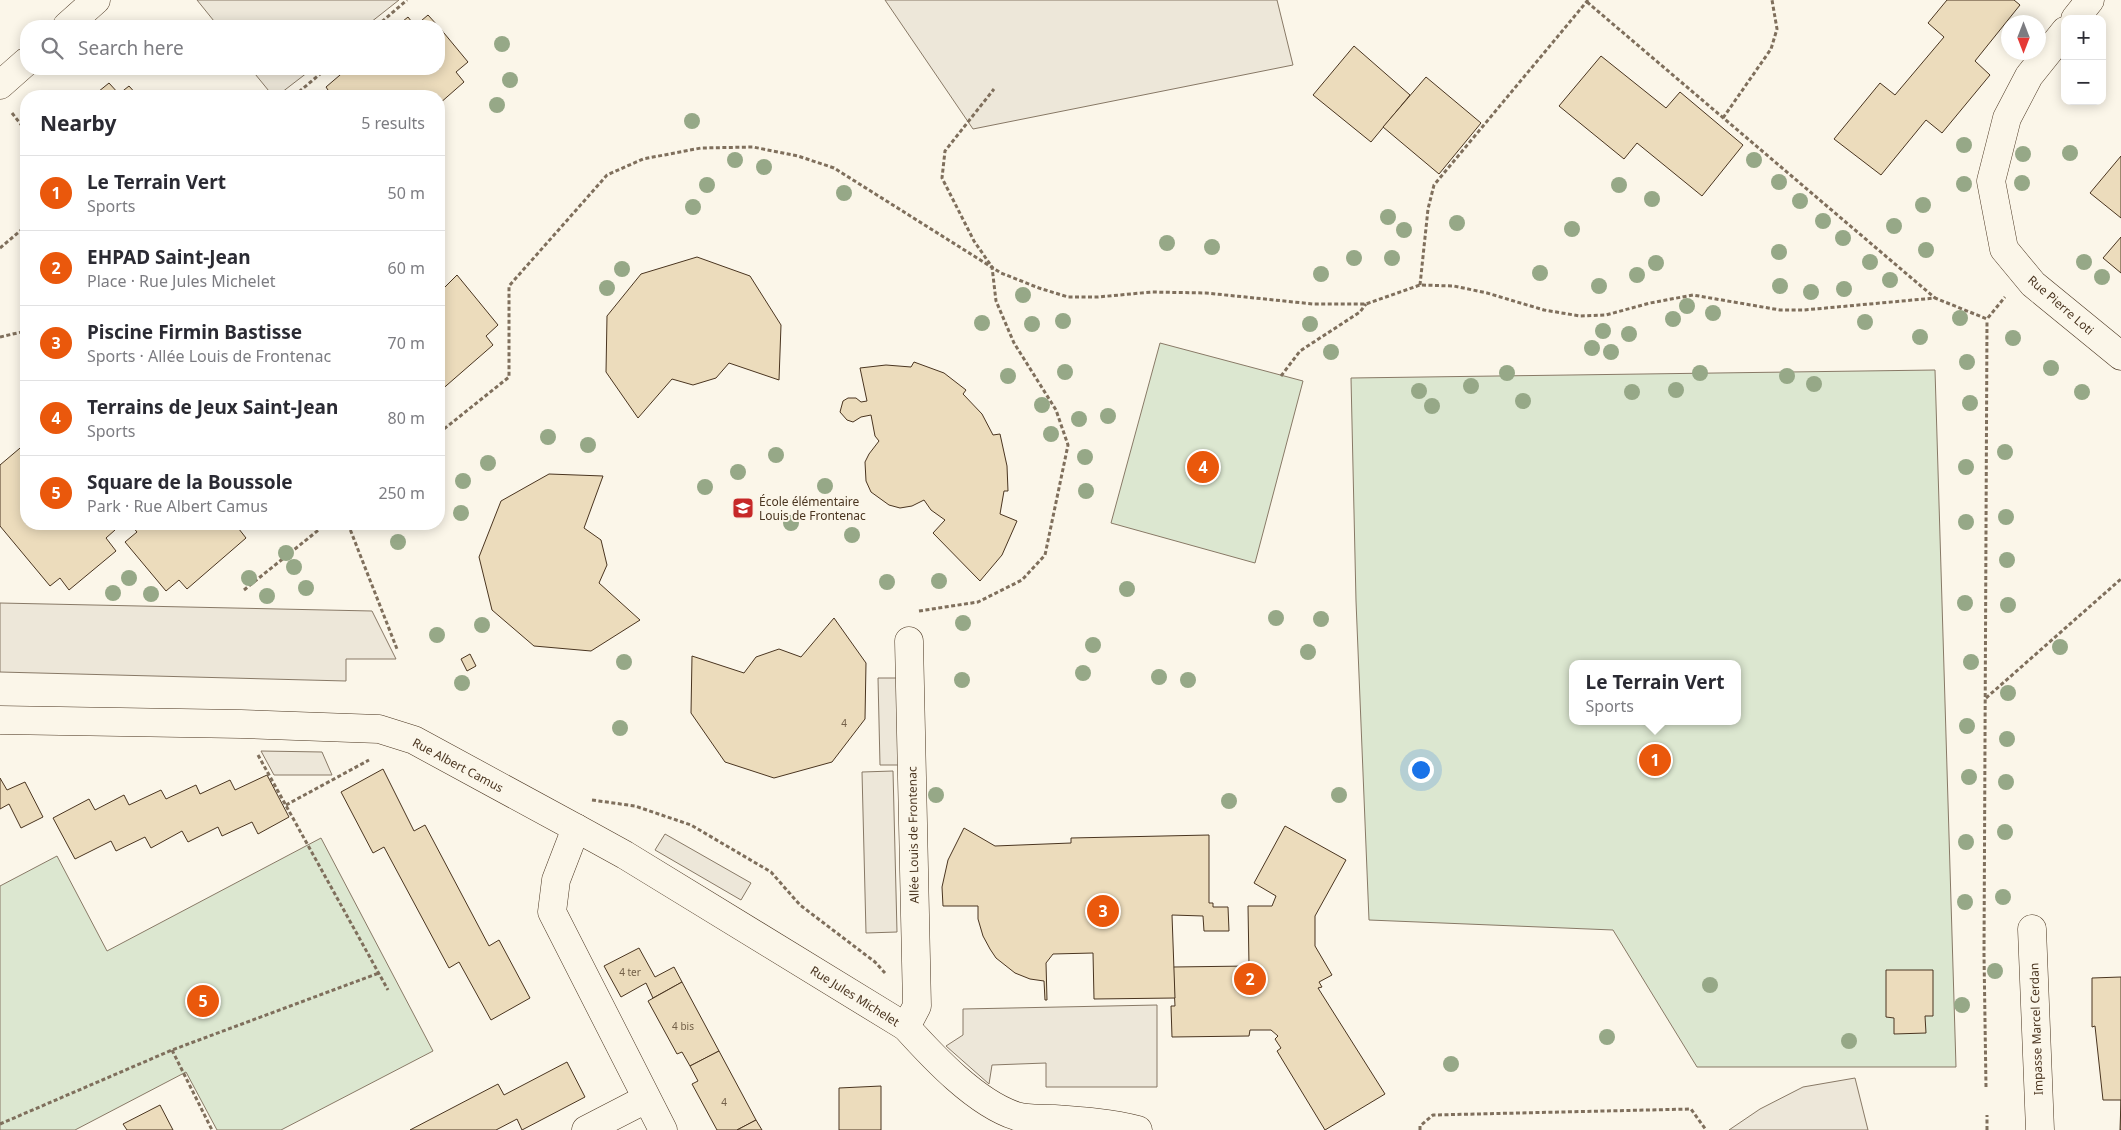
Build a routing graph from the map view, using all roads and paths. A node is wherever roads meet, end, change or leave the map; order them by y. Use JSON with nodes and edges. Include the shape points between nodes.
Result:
{"nodes":[{"id":1,"x":96,"y":0,"type":"edge"},
{"id":2,"x":407,"y":0,"type":"edge"},
{"id":3,"x":1772,"y":0,"type":"edge"},
{"id":4,"x":2090,"y":0,"type":"edge"},
{"id":5,"x":1588,"y":1,"type":"edge"},
{"id":6,"x":2078,"y":15,"type":"edge"},
{"id":7,"x":74,"y":20,"type":"edge"},
{"id":8,"x":383,"y":20,"type":"edge"},
{"id":9,"x":2061,"y":36,"type":"edge"},
{"id":10,"x":20,"y":67,"type":"edge"},
{"id":11,"x":319,"y":75,"type":"edge"},
{"id":12,"x":0,"y":85,"type":"edge"},
{"id":13,"x":994,"y":89,"type":"dead end"},
{"id":14,"x":301,"y":90,"type":"edge"},
{"id":15,"x":1723,"y":118,"type":"junction"},
{"id":16,"x":20,"y":231,"type":"edge"},
{"id":17,"x":0,"y":248,"type":"edge"},
{"id":18,"x":992,"y":266,"type":"junction"},
{"id":19,"x":2024,"y":274,"type":"junction"},
{"id":20,"x":1420,"y":285,"type":"junction"},
{"id":21,"x":1935,"y":298,"type":"junction"},
{"id":22,"x":1366,"y":304,"type":"junction"},
{"id":23,"x":1987,"y":319,"type":"junction"},
{"id":24,"x":20,"y":332,"type":"edge"},
{"id":25,"x":0,"y":337,"type":"edge"},
{"id":26,"x":2121,"y":356,"type":"edge"},
{"id":27,"x":1281,"y":376,"type":"dead end"},
{"id":28,"x":445,"y":428,"type":"edge"},
{"id":29,"x":319,"y":530,"type":"edge"},
{"id":30,"x":350,"y":530,"type":"edge"},
{"id":31,"x":2121,"y":579,"type":"edge"},
{"id":32,"x":244,"y":590,"type":"dead end"},
{"id":33,"x":909,"y":641,"type":"joint"},
{"id":34,"x":397,"y":649,"type":"dead end"},
{"id":35,"x":1986,"y":699,"type":"junction"},
{"id":36,"x":0,"y":720,"type":"edge"},
{"id":37,"x":241,"y":724,"type":"junction"},
{"id":38,"x":408,"y":738,"type":"junction"},
{"id":39,"x":286,"y":805,"type":"junction"},
{"id":40,"x":576,"y":828,"type":"junction"},
{"id":41,"x":2032,"y":929,"type":"dead end"},
{"id":42,"x":379,"y":973,"type":"junction"},
{"id":43,"x":388,"y":990,"type":"dead end"},
{"id":44,"x":906,"y":1027,"type":"junction"},
{"id":45,"x":172,"y":1050,"type":"junction"},
{"id":46,"x":1986,"y":1086,"type":"dead end"},
{"id":47,"x":646,"y":1098,"type":"junction"},
{"id":48,"x":1987,"y":1115,"type":"dead end"},
{"id":49,"x":1013,"y":1123,"type":"edge"},
{"id":50,"x":0,"y":1124,"type":"edge"},
{"id":51,"x":212,"y":1130,"type":"edge"},
{"id":52,"x":586,"y":1130,"type":"edge"},
{"id":53,"x":663,"y":1130,"type":"edge"},
{"id":54,"x":1138,"y":1130,"type":"edge"},
{"id":55,"x":1420,"y":1130,"type":"edge"},
{"id":56,"x":1706,"y":1130,"type":"edge"},
{"id":57,"x":1987,"y":1130,"type":"edge"},
{"id":58,"x":2040,"y":1130,"type":"edge"}],
"edges":[{"from":1,"to":7,"type":"street"},
{"from":2,"to":8,"type":"path"},
{"from":3,"to":15,"type":"path","via":[[1777,29],[1771,49]]},
{"from":4,"to":6,"type":"street"},
{"from":5,"to":15,"type":"path"},
{"from":5,"to":20,"type":"path","via":[[1434,185],[1428,209]]},
{"from":9,"to":19,"type":"street","name":"Rue Pierre Loti","via":[[2029,76],[2006,118],[1991,181],[2004,249]]},
{"from":10,"to":12,"type":"street"},
{"from":11,"to":14,"type":"path"},
{"from":13,"to":18,"type":"path","via":[[945,151],[942,178],[974,242]]},
{"from":15,"to":21,"type":"path"},
{"from":16,"to":17,"type":"path"},
{"from":18,"to":22,"type":"path","via":[[1039,288],[1068,296],[1197,292],[1313,304]]},
{"from":18,"to":28,"type":"path","via":[[834,168],[798,156],[736,147],[701,148],[643,159],[607,175],[509,286],[509,377]]},
{"from":18,"to":33,"type":"path","via":[[996,301],[1014,343],[1056,410],[1068,445],[1059,495],[1045,556],[1022,580],[978,602],[916,612]]},
{"from":19,"to":23,"type":"path"},
{"from":19,"to":26,"type":"street","name":"Rue Pierre Loti"},
{"from":20,"to":21,"type":"path","via":[[1454,286],[1544,310],[1580,316],[1606,315],[1693,295],[1780,310]]},
{"from":20,"to":22,"type":"path"},
{"from":21,"to":23,"type":"path"},
{"from":22,"to":27,"type":"path","via":[[1360,312],[1300,351]]},
{"from":23,"to":35,"type":"path"},
{"from":24,"to":25,"type":"path"},
{"from":29,"to":32,"type":"path"},
{"from":30,"to":34,"type":"path"},
{"from":31,"to":35,"type":"path"},
{"from":33,"to":44,"type":"street","name":"Allée Louis de Frontenac","via":[[917,1006]]},
{"from":35,"to":46,"type":"path"},
{"from":36,"to":37,"type":"street","name":"Rue Albert Camus"},
{"from":37,"to":38,"type":"street","name":"Rue Albert Camus","via":[[379,729]]},
{"from":37,"to":39,"type":"path"},
{"from":38,"to":39,"type":"path"},
{"from":38,"to":40,"type":"street","name":"Rue Albert Camus"},
{"from":39,"to":42,"type":"path"},
{"from":40,"to":44,"type":"street","name":"Rue Jules Michelet"},
{"from":40,"to":47,"type":"street","via":[[556,880],[552,912]]},
{"from":41,"to":58,"type":"street","name":"Impasse Marcel Cerdan"},
{"from":42,"to":43,"type":"path"},
{"from":42,"to":45,"type":"path"},
{"from":44,"to":49,"type":"street","name":"Rue Jules Michelet","via":[[939,1062]]},
{"from":45,"to":50,"type":"path"},
{"from":45,"to":51,"type":"path"},
{"from":47,"to":52,"type":"street"},
{"from":47,"to":53,"type":"street"},
{"from":48,"to":57,"type":"path"},
{"from":49,"to":54,"type":"street","name":"Rue Jules Michelet","via":[[1116,1124]]},
{"from":55,"to":56,"type":"path","via":[[1420,1126],[1433,1116],[1691,1109]]}]}
